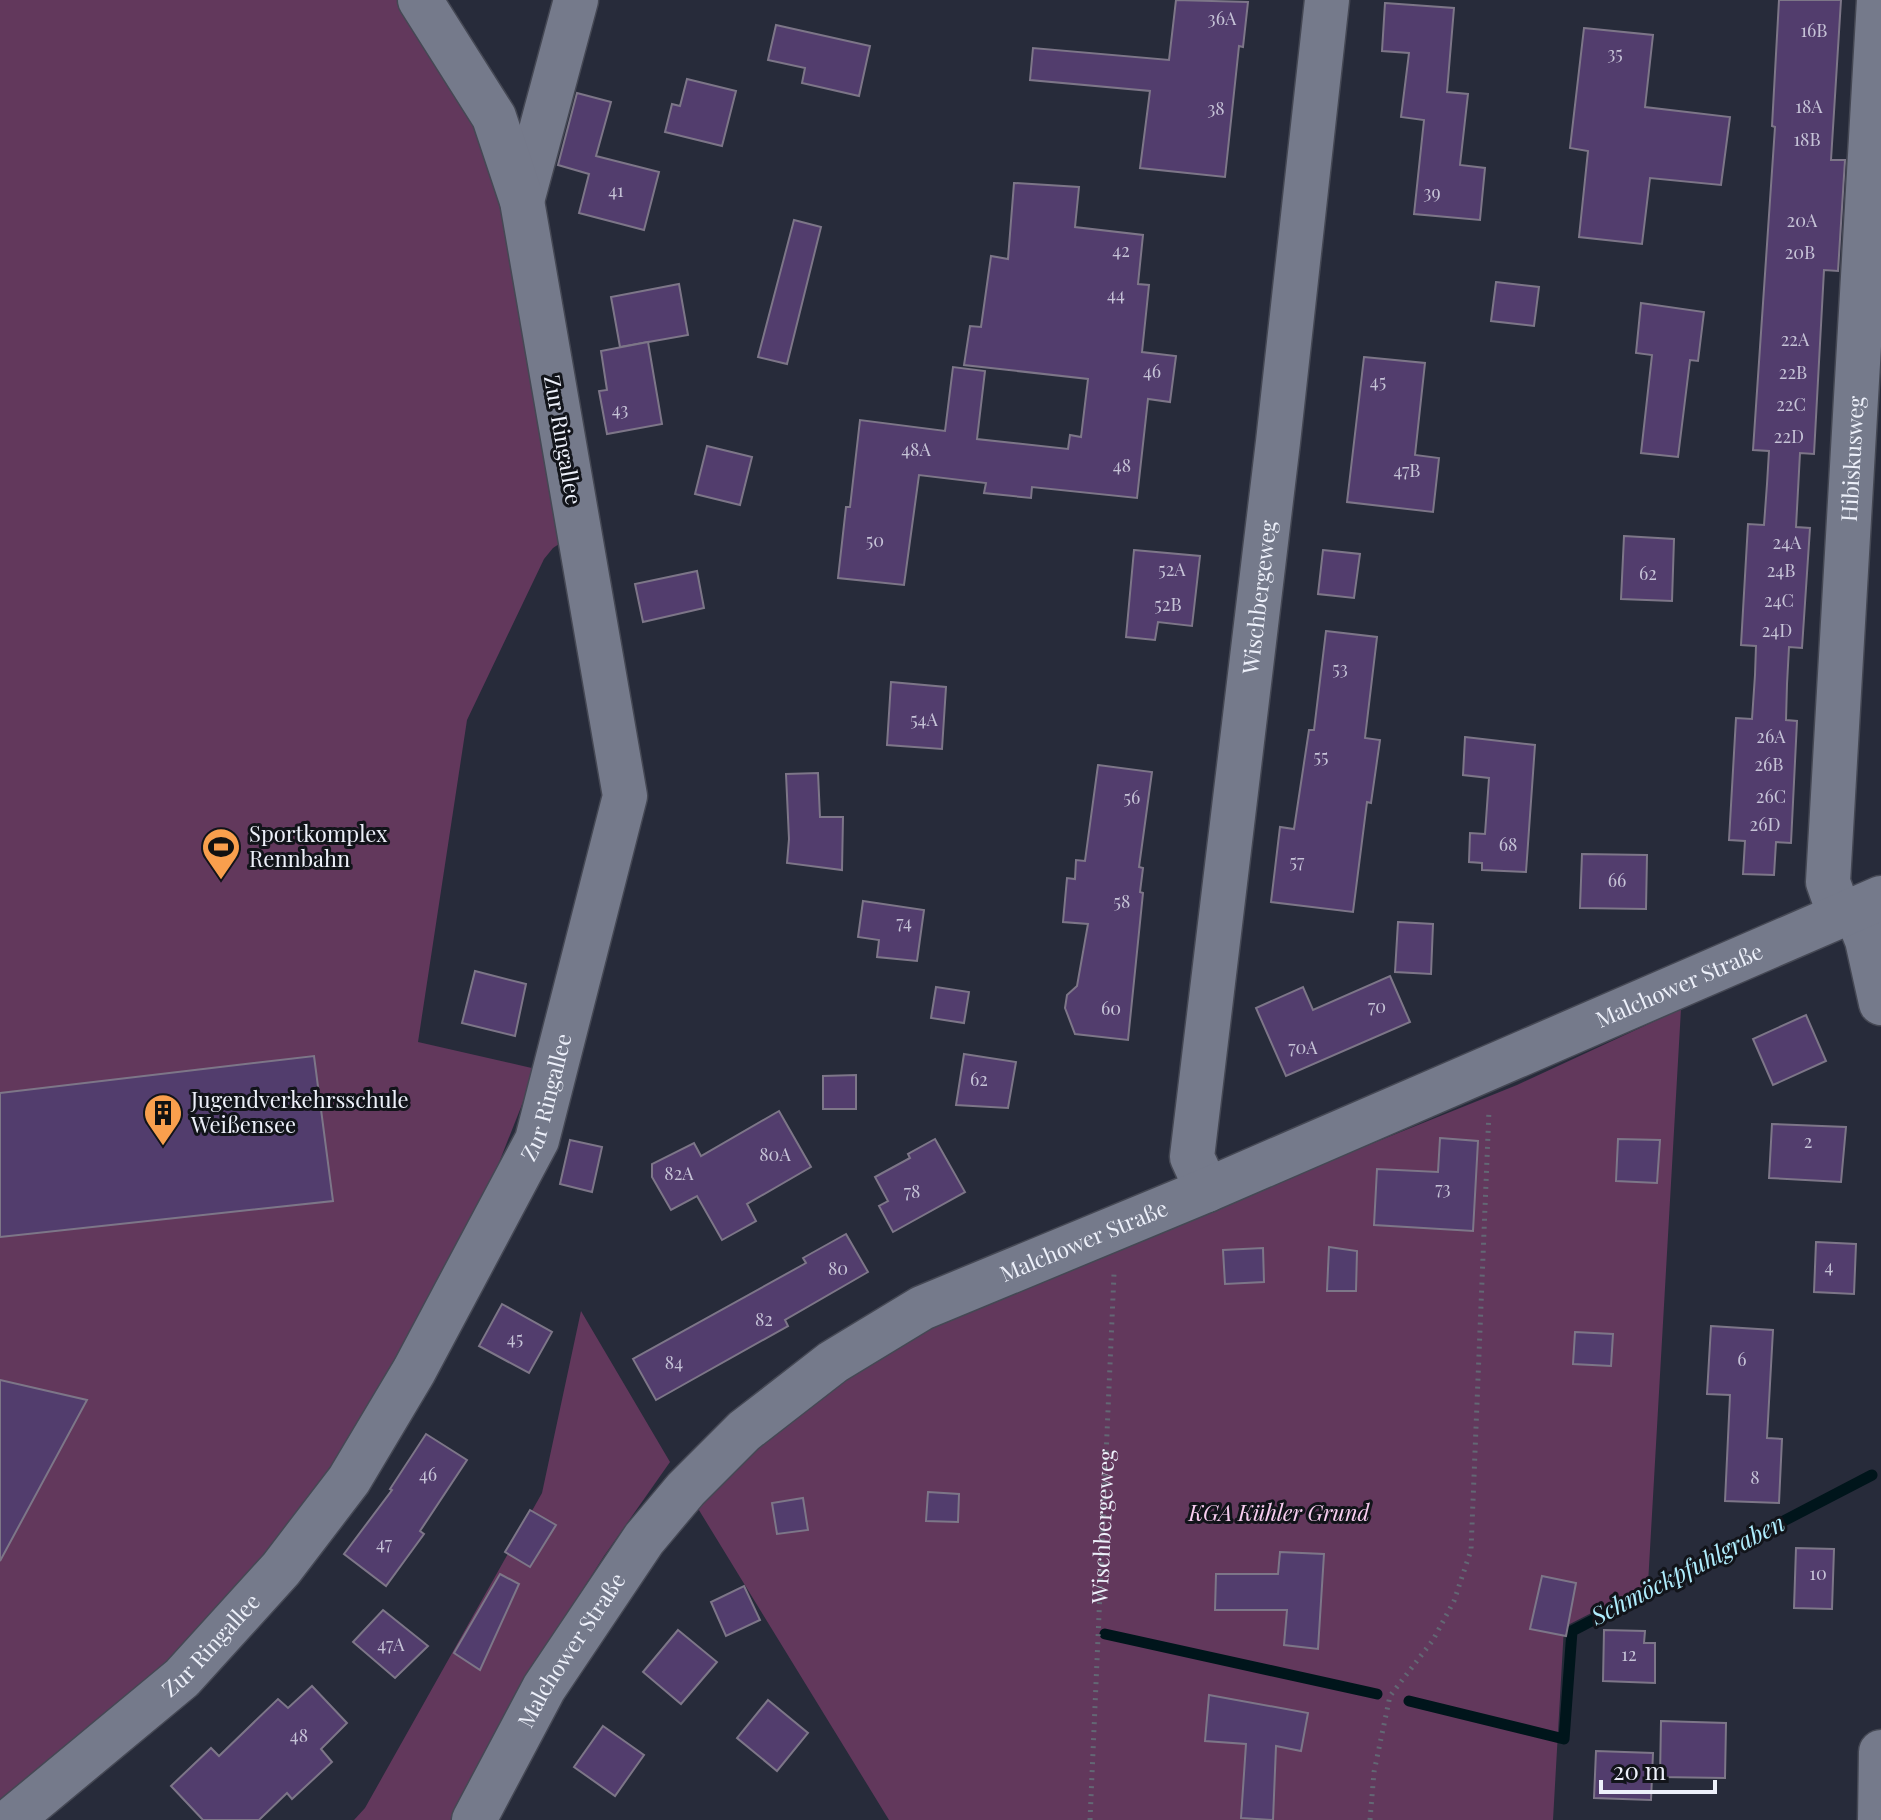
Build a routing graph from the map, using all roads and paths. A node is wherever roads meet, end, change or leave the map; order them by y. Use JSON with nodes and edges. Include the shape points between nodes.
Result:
{"nodes":[{"id":1,"x":420,"y":0,"type":"edge"},
{"id":2,"x":576,"y":0,"type":"edge"},
{"id":3,"x":1327,"y":0,"type":"edge"},
{"id":4,"x":1879,"y":0,"type":"edge"},
{"id":5,"x":522,"y":201,"type":"junction"},
{"id":6,"x":1868,"y":417,"type":"edge"},
{"id":7,"x":1859,"y":908,"type":"edge"},
{"id":8,"x":1881,"y":1003,"type":"edge"},
{"id":9,"x":1489,"y":1100,"type":"dead end"},
{"id":10,"x":1207,"y":1190,"type":"junction"},
{"id":11,"x":1106,"y":1233,"type":"junction"},
{"id":12,"x":1881,"y":1752,"type":"edge"},
{"id":13,"x":11,"y":1820,"type":"edge"},
{"id":14,"x":474,"y":1820,"type":"edge"},
{"id":15,"x":1090,"y":1820,"type":"edge"},
{"id":16,"x":1370,"y":1820,"type":"edge"},
{"id":17,"x":1880,"y":1820,"type":"edge"}],
"edges":[{"from":1,"to":5,"type":"street","name":"Zur Ringallee","via":[[494,117]]},
{"from":2,"to":5,"type":"street","name":"Zur Ringallee"},
{"from":3,"to":10,"type":"street","name":"Wischbergeweg","via":[[1192,1157]]},
{"from":4,"to":6,"type":"street","name":"Hibiskusweg"},
{"from":5,"to":13,"type":"street","name":"Zur Ringallee","via":[[625,796],[537,1140],[414,1371],[349,1480],[281,1569],[182,1678]]},
{"from":6,"to":7,"type":"street","name":"Hibiskusweg","via":[[1828,882]]},
{"from":7,"to":8,"type":"street","name":"Hibiskusweg"},
{"from":7,"to":10,"type":"street","name":"Malchower Straße"},
{"from":9,"to":16,"type":"path","via":[[1471,1550],[1454,1601],[1433,1640],[1390,1696]]},
{"from":10,"to":11,"type":"street","name":"Malchower Straße"},
{"from":11,"to":14,"type":"street","name":"Malchower Straße","via":[[922,1308],[833,1362],[744,1431],[644,1539],[544,1688]]},
{"from":11,"to":15,"type":"path","name":"Wischbergeweg","via":[[1114,1259]]},
{"from":12,"to":17,"type":"street"}]}
